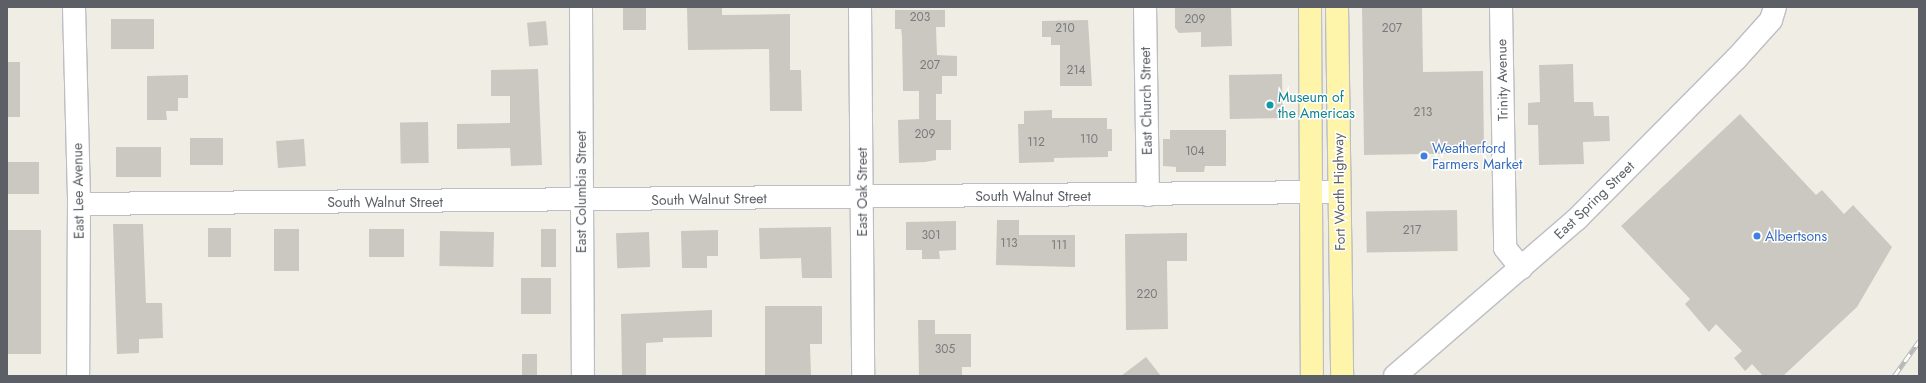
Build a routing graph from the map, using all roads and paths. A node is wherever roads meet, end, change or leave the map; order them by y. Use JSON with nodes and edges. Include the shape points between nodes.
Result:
{"nodes":[{"id":1,"x":74,"y":7,"type":"edge"},
{"id":2,"x":581,"y":7,"type":"edge"},
{"id":3,"x":860,"y":7,"type":"edge"},
{"id":4,"x":1145,"y":7,"type":"edge"},
{"id":5,"x":1310,"y":7,"type":"edge"},
{"id":6,"x":1337,"y":7,"type":"edge"},
{"id":7,"x":1501,"y":7,"type":"edge"},
{"id":8,"x":1775,"y":7,"type":"edge"},
{"id":9,"x":1312,"y":192,"type":"junction"},
{"id":10,"x":1339,"y":192,"type":"junction"},
{"id":11,"x":1148,"y":195,"type":"junction"},
{"id":12,"x":862,"y":196,"type":"junction"},
{"id":13,"x":581,"y":201,"type":"junction"},
{"id":14,"x":79,"y":204,"type":"junction"},
{"id":15,"x":1521,"y":268,"type":"junction"},
{"id":16,"x":78,"y":376,"type":"edge"},
{"id":17,"x":583,"y":376,"type":"edge"},
{"id":18,"x":864,"y":376,"type":"edge"},
{"id":19,"x":1312,"y":376,"type":"edge"},
{"id":20,"x":1342,"y":376,"type":"edge"},
{"id":21,"x":1395,"y":376,"type":"edge"}],
"edges":[{"from":1,"to":14,"type":"street","name":"East Lee Avenue"},
{"from":2,"to":13,"type":"street","name":"East Columbia Street"},
{"from":3,"to":12,"type":"street","name":"East Oak Street"},
{"from":4,"to":11,"type":"street","name":"East Church Street"},
{"from":5,"to":9,"type":"main road","name":"Fort Worth Highway"},
{"from":6,"to":10,"type":"main road","name":"Fort Worth Highway"},
{"from":7,"to":15,"type":"street","name":"Trinity Avenue","via":[[1505,248]]},
{"from":8,"to":15,"type":"street","name":"East Spring Street","via":[[1771,20],[1736,59],[1577,219]]},
{"from":9,"to":10,"type":"street","name":"South Walnut Street"},
{"from":9,"to":11,"type":"street","name":"South Walnut Street"},
{"from":9,"to":19,"type":"main road","name":"Fort Worth Highway"},
{"from":10,"to":20,"type":"main road","name":"Fort Worth Highway"},
{"from":11,"to":12,"type":"street","name":"South Walnut Street"},
{"from":12,"to":13,"type":"street","name":"South Walnut Street"},
{"from":12,"to":18,"type":"street","name":"East Oak Street"},
{"from":13,"to":14,"type":"street","name":"South Walnut Street"},
{"from":13,"to":17,"type":"street","name":"East Columbia Street"},
{"from":14,"to":16,"type":"street","name":"East Lee Avenue"},
{"from":15,"to":21,"type":"street","name":"East Spring Street"}]}
